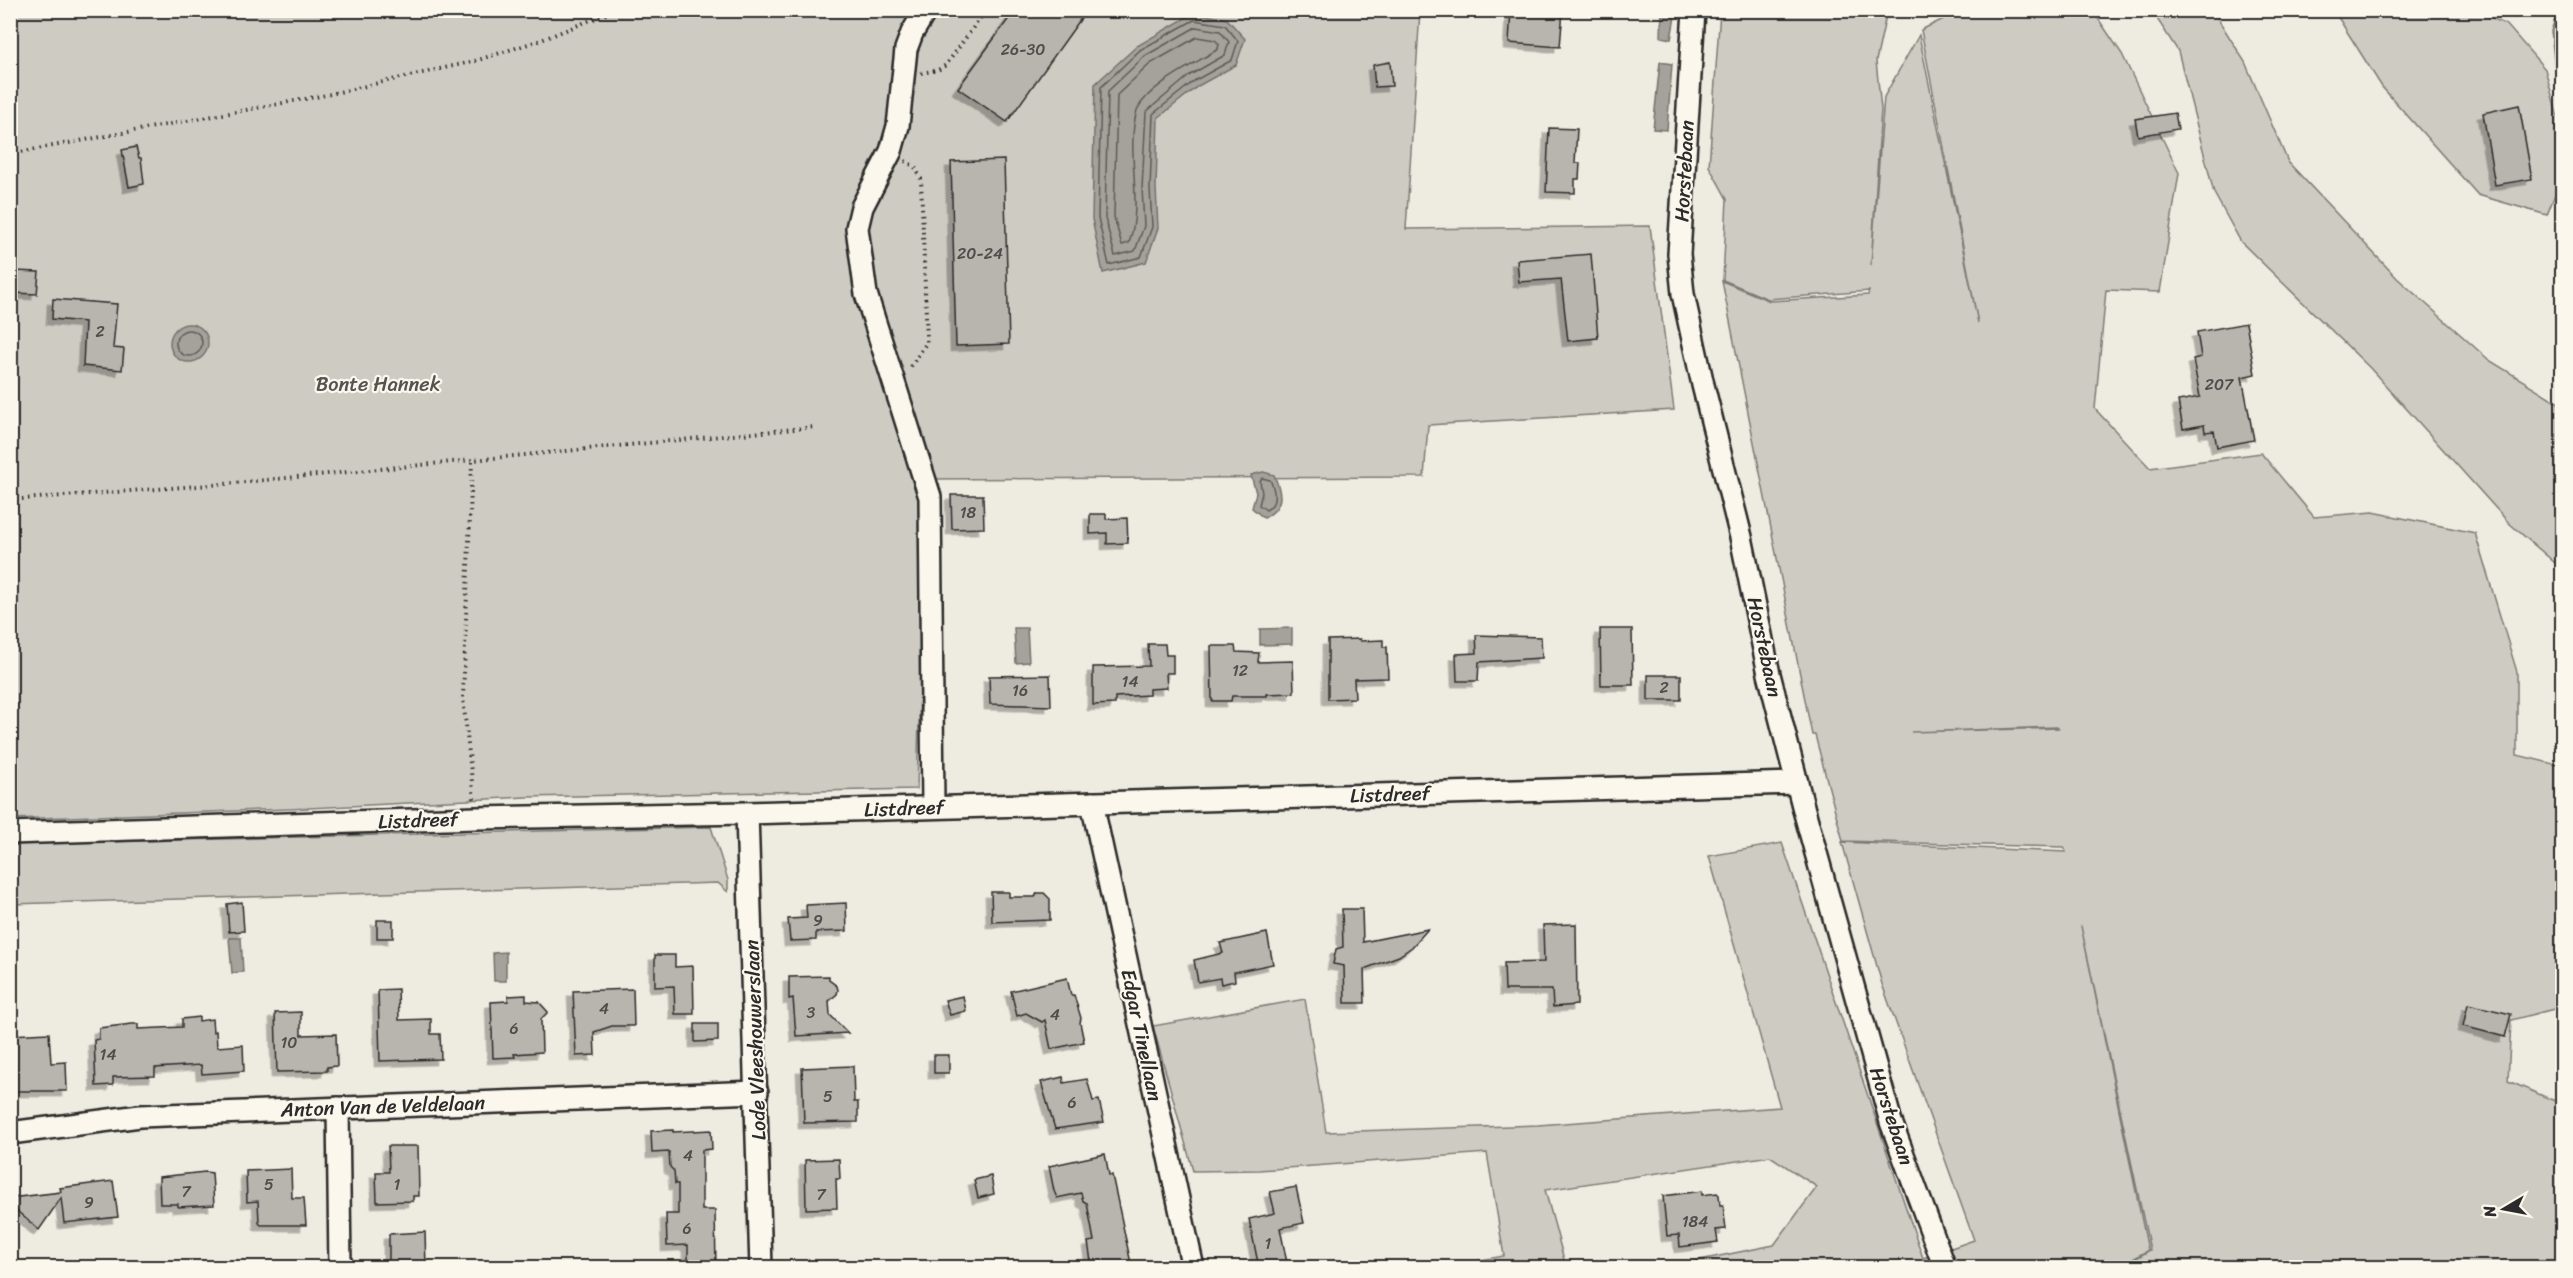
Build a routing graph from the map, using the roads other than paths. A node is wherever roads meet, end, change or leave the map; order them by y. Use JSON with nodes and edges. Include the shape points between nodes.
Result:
{"nodes":[{"id":1,"x":926,"y":10,"type":"edge"},
{"id":2,"x":1694,"y":10,"type":"edge"},
{"id":3,"x":1797,"y":783,"type":"junction"},
{"id":4,"x":1092,"y":803,"type":"junction"},
{"id":5,"x":933,"y":807,"type":"junction"},
{"id":6,"x":747,"y":813,"type":"junction"},
{"id":7,"x":10,"y":833,"type":"edge"},
{"id":8,"x":757,"y":1092,"type":"junction"},
{"id":9,"x":338,"y":1108,"type":"junction"},
{"id":10,"x":10,"y":1133,"type":"edge"},
{"id":11,"x":340,"y":1268,"type":"edge"},
{"id":12,"x":761,"y":1268,"type":"edge"},
{"id":13,"x":1193,"y":1268,"type":"edge"},
{"id":14,"x":1945,"y":1268,"type":"edge"}],
"edges":[{"from":1,"to":5,"type":"street","via":[[912,33],[891,151],[862,207],[857,228],[866,294],[930,497]]},
{"from":2,"to":3,"type":"street","name":"Horstebaan","via":[[1679,254],[1683,294]]},
{"from":3,"to":4,"type":"street","name":"Listdreef"},
{"from":3,"to":14,"type":"street","name":"Horstebaan","via":[[1891,1122]]},
{"from":4,"to":5,"type":"street","name":"Listdreef"},
{"from":4,"to":13,"type":"street","name":"Edgar Tinellaan"},
{"from":5,"to":6,"type":"street","name":"Listdreef"},
{"from":6,"to":7,"type":"street","name":"Listdreef"},
{"from":6,"to":8,"type":"street","name":"Lode Vleeshouwerslaan"},
{"from":8,"to":9,"type":"street","name":"Anton Van de Veldelaan"},
{"from":8,"to":12,"type":"street","name":"Lode Vleeshouwerslaan"},
{"from":9,"to":10,"type":"street","name":"Anton Van de Veldelaan","via":[[140,1116]]},
{"from":9,"to":11,"type":"street"}]}
